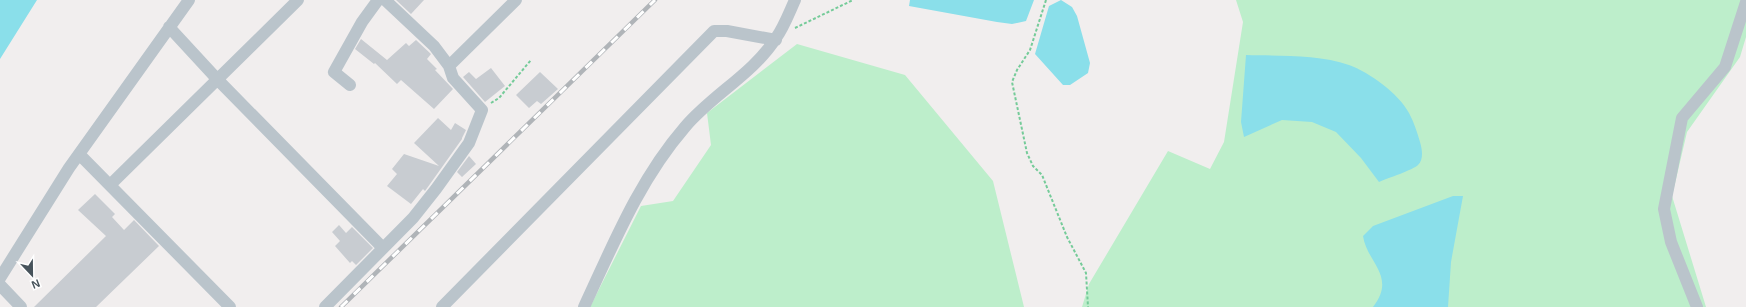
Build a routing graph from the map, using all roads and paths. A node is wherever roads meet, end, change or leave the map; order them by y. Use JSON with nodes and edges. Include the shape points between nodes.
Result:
{"nodes":[{"id":1,"x":189,"y":0,"type":"edge"},
{"id":2,"x":298,"y":0,"type":"edge"},
{"id":3,"x":378,"y":0,"type":"edge"},
{"id":4,"x":385,"y":0,"type":"edge"},
{"id":5,"x":516,"y":0,"type":"edge"},
{"id":6,"x":795,"y":0,"type":"edge"},
{"id":7,"x":853,"y":0,"type":"edge"},
{"id":8,"x":1046,"y":0,"type":"edge"},
{"id":9,"x":1746,"y":2,"type":"edge"},
{"id":10,"x":169,"y":27,"type":"junction"},
{"id":11,"x":779,"y":35,"type":"junction"},
{"id":12,"x":531,"y":60,"type":"dead end"},
{"id":13,"x":448,"y":66,"type":"junction"},
{"id":14,"x":217,"y":79,"type":"junction"},
{"id":15,"x":350,"y":85,"type":"dead end"},
{"id":16,"x":482,"y":110,"type":"junction"},
{"id":17,"x":79,"y":154,"type":"junction"},
{"id":18,"x":110,"y":185,"type":"junction"},
{"id":19,"x":383,"y":248,"type":"junction"},
{"id":20,"x":0,"y":278,"type":"edge"},
{"id":21,"x":0,"y":285,"type":"edge"},
{"id":22,"x":21,"y":307,"type":"edge"},
{"id":23,"x":230,"y":307,"type":"edge"},
{"id":24,"x":325,"y":307,"type":"edge"},
{"id":25,"x":442,"y":307,"type":"edge"},
{"id":26,"x":584,"y":307,"type":"edge"},
{"id":27,"x":1088,"y":307,"type":"edge"},
{"id":28,"x":1697,"y":307,"type":"edge"}],
"edges":[{"from":1,"to":10,"type":"street"},
{"from":2,"to":14,"type":"street"},
{"from":3,"to":15,"type":"street","via":[[362,22],[334,72]]},
{"from":4,"to":13,"type":"street","via":[[434,46]]},
{"from":5,"to":13,"type":"street"},
{"from":6,"to":11,"type":"street"},
{"from":7,"to":11,"type":"path"},
{"from":8,"to":27,"type":"path","via":[[1030,50],[1012,82],[1027,153],[1033,166],[1042,175],[1067,237],[1086,273]]},
{"from":9,"to":28,"type":"street","via":[[1725,67],[1682,118],[1664,209],[1671,242]]},
{"from":10,"to":14,"type":"street"},
{"from":10,"to":17,"type":"street"},
{"from":11,"to":25,"type":"street","via":[[714,31]]},
{"from":11,"to":26,"type":"street","via":[[758,60],[685,126],[647,177]]},
{"from":12,"to":16,"type":"path","via":[[499,98]]},
{"from":13,"to":16,"type":"street","via":[[453,78]]},
{"from":14,"to":18,"type":"street"},
{"from":14,"to":19,"type":"street"},
{"from":16,"to":19,"type":"street","via":[[469,143],[440,184],[413,218]]},
{"from":17,"to":18,"type":"street"},
{"from":17,"to":20,"type":"street"},
{"from":18,"to":23,"type":"street"},
{"from":19,"to":24,"type":"street"},
{"from":21,"to":22,"type":"street"}]}
